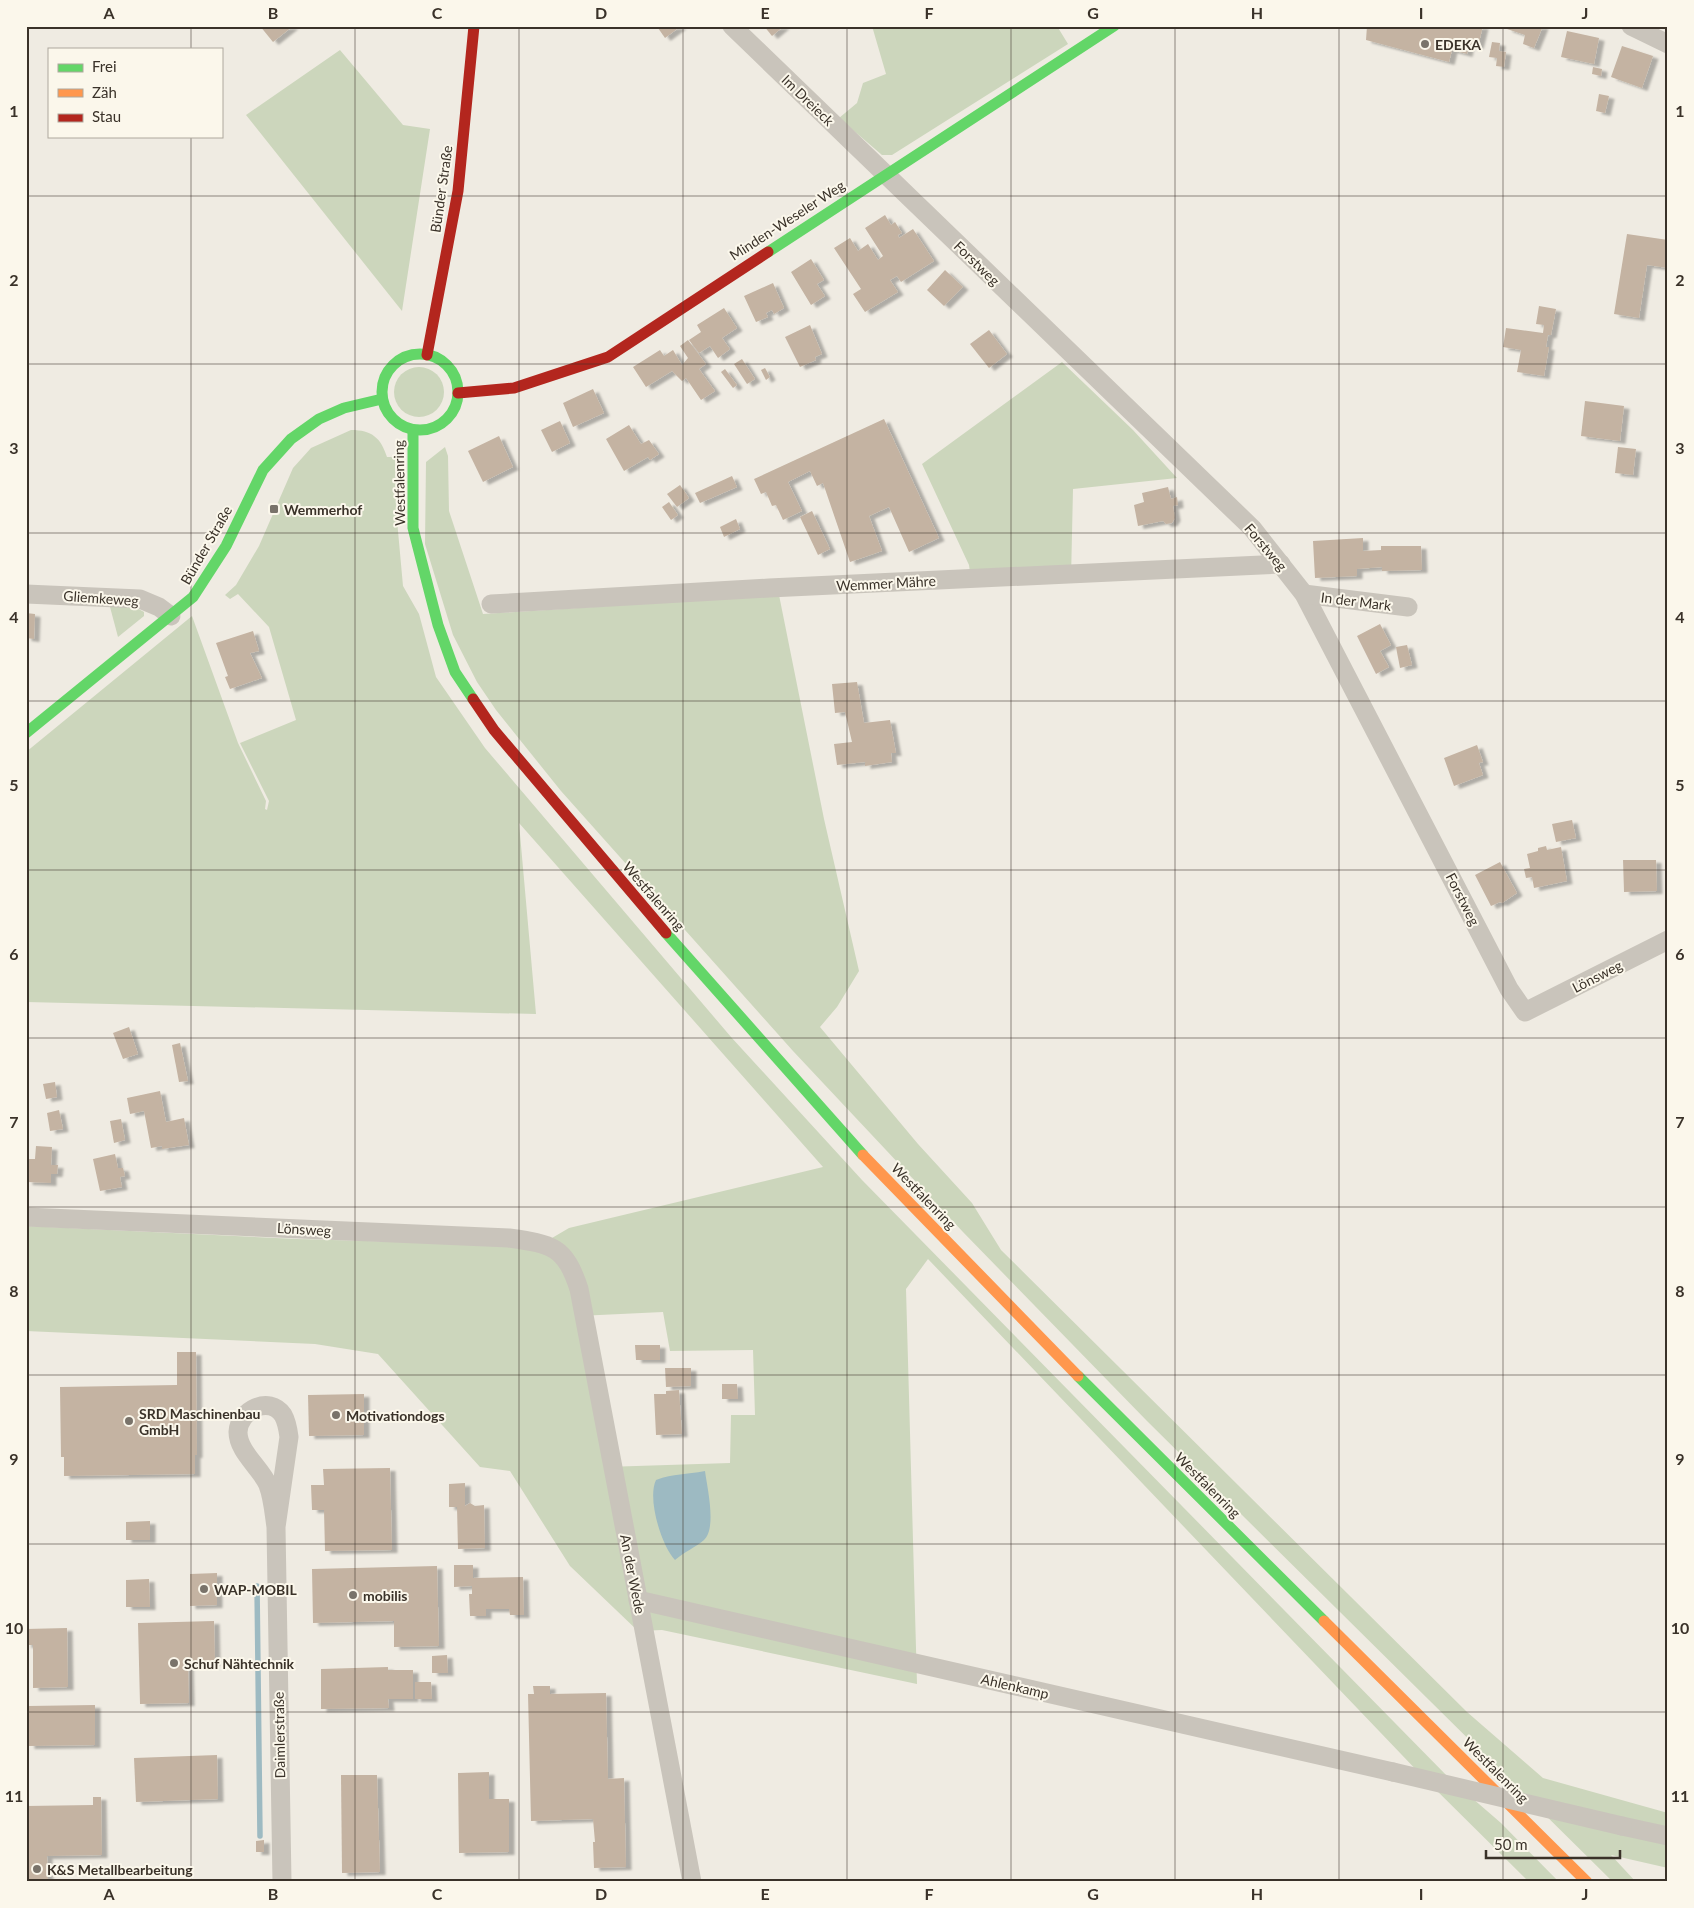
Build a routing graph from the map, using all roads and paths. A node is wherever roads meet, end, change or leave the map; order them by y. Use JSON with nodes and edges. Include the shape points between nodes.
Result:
{"nodes":[{"id":1,"x":474,"y":26,"type":"edge"},
{"id":2,"x":732,"y":26,"type":"edge"},
{"id":3,"x":1114,"y":26,"type":"edge"},
{"id":4,"x":1631,"y":26,"type":"edge"},
{"id":5,"x":1668,"y":44,"type":"edge"},
{"id":6,"x":884,"y":174,"type":"junction"},
{"id":7,"x":427,"y":354,"type":"junction"},
{"id":8,"x":458,"y":393,"type":"junction"},
{"id":9,"x":382,"y":399,"type":"junction"},
{"id":10,"x":413,"y":430,"type":"junction"},
{"id":11,"x":1281,"y":564,"type":"junction"},
{"id":12,"x":26,"y":594,"type":"edge"},
{"id":13,"x":1304,"y":594,"type":"junction"},
{"id":14,"x":492,"y":604,"type":"dead end"},
{"id":15,"x":1408,"y":607,"type":"dead end"},
{"id":16,"x":171,"y":616,"type":"junction"},
{"id":17,"x":26,"y":732,"type":"edge"},
{"id":18,"x":1668,"y":940,"type":"edge"},
{"id":19,"x":1525,"y":1012,"type":"joint"},
{"id":20,"x":26,"y":1217,"type":"edge"},
{"id":21,"x":572,"y":1267,"type":"joint"},
{"id":22,"x":276,"y":1527,"type":"junction"},
{"id":23,"x":638,"y":1600,"type":"junction"},
{"id":24,"x":1668,"y":1836,"type":"edge"},
{"id":25,"x":282,"y":1882,"type":"edge"},
{"id":26,"x":692,"y":1882,"type":"edge"},
{"id":27,"x":1587,"y":1882,"type":"edge"}],
"edges":[{"from":1,"to":7,"type":"main road","name":"Bünder Straße","via":[[458,191]]},
{"from":2,"to":6,"type":"street","name":"Im Dreieck"},
{"from":3,"to":6,"type":"main road","name":"Minden-Weseler Weg"},
{"from":4,"to":5,"type":"street"},
{"from":6,"to":8,"type":"main road","name":"Minden-Weseler Weg","via":[[608,357],[514,388]]},
{"from":6,"to":11,"type":"street","name":"Forstweg","via":[[1252,528]]},
{"from":7,"to":8,"type":"main road","via":[[446,364],[457,383]]},
{"from":7,"to":9,"type":"main road","via":[[415,354],[393,365],[382,386]]},
{"from":8,"to":10,"type":"main road","via":[[456,404],[444,422],[435,428]]},
{"from":9,"to":10,"type":"main road","via":[[396,422]]},
{"from":9,"to":16,"type":"main road","name":"Bünder Straße","via":[[344,408],[319,419],[291,438],[263,470],[221,555],[194,597]]},
{"from":10,"to":27,"type":"main road","name":"Westfalenring","via":[[414,528],[438,625],[455,672],[494,730],[619,879],[856,1148],[1136,1435]]},
{"from":11,"to":13,"type":"street","name":"Forstweg"},
{"from":11,"to":14,"type":"street","name":"Wemmer Mähre"},
{"from":12,"to":16,"type":"street","name":"Gliemkeweg","via":[[140,599]]},
{"from":13,"to":15,"type":"street","name":"In der Mark"},
{"from":13,"to":19,"type":"street","name":"Forstweg","via":[[1509,989]]},
{"from":16,"to":17,"type":"main road","name":"Bünder Straße"},
{"from":18,"to":19,"type":"street","name":"Lönsweg"},
{"from":20,"to":21,"type":"street","name":"Lönsweg","via":[[509,1238],[536,1241],[560,1251]]},
{"from":21,"to":23,"type":"street","name":"An der Wede","via":[[579,1289]]},
{"from":22,"to":22,"type":"street","name":"Daimlerstraße","via":[[289,1437],[282,1413],[273,1407],[261,1406],[242,1418],[238,1432],[242,1446],[268,1484]]},
{"from":22,"to":25,"type":"street","name":"Daimlerstraße"},
{"from":23,"to":24,"type":"street","name":"Ahlenkamp","bridge":true},
{"from":23,"to":26,"type":"street","name":"An der Wede"}]}
